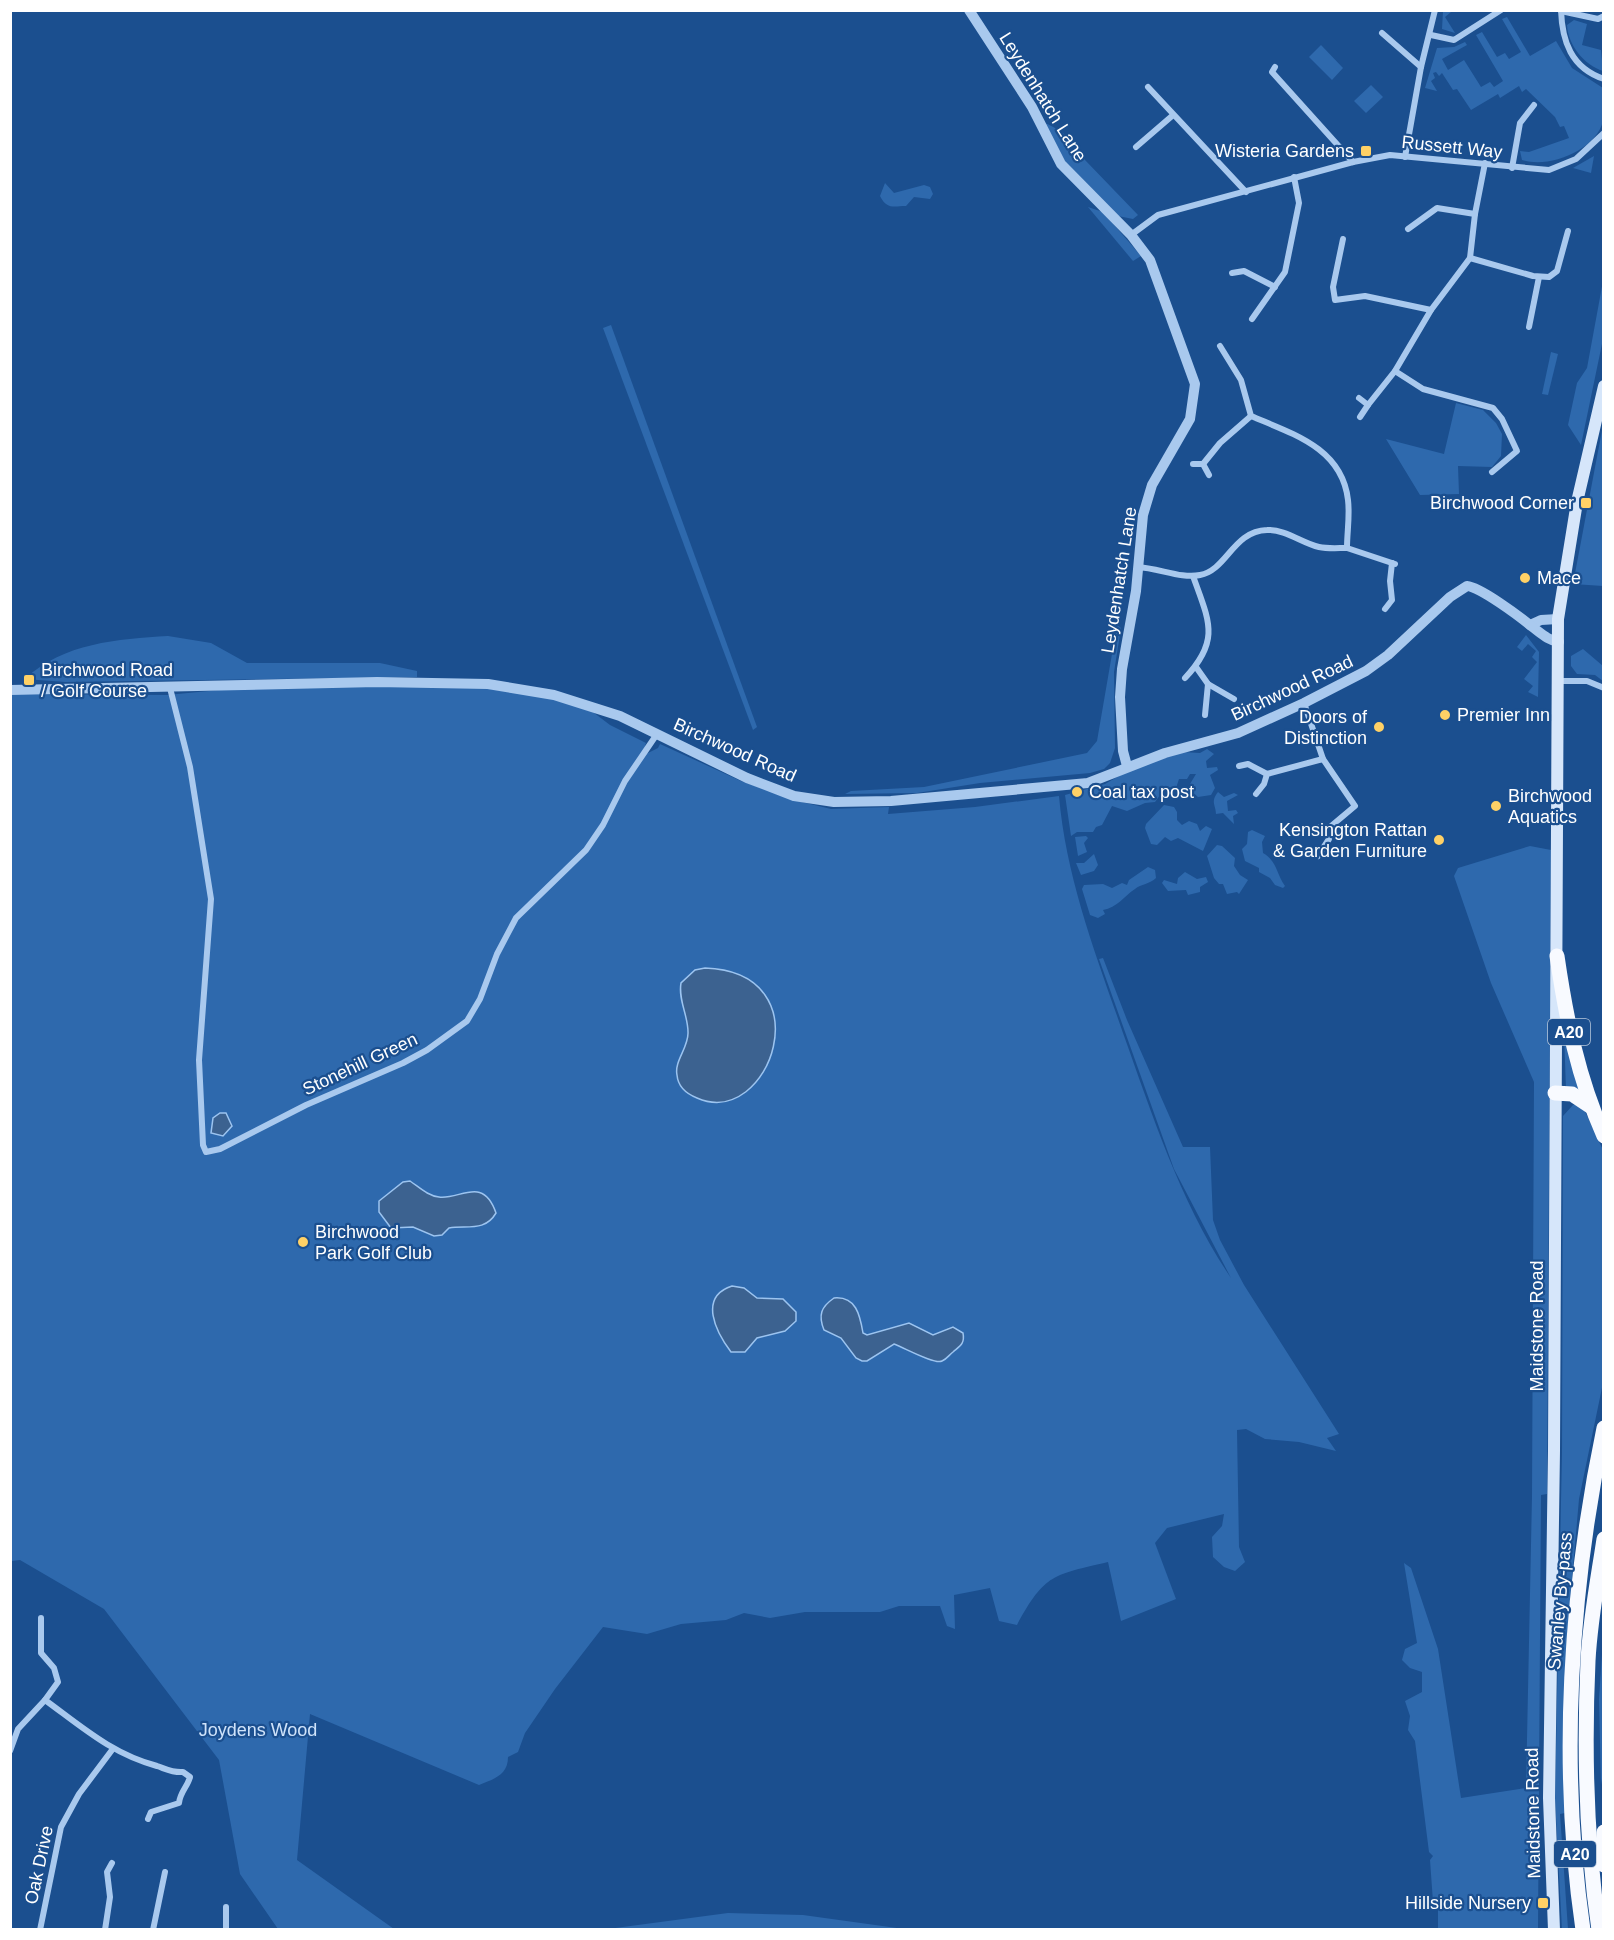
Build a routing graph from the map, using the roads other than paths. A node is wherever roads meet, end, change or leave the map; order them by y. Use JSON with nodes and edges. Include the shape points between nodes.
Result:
{"nodes":[{"id":1,"x":969,"y":10,"type":"edge"},
{"id":2,"x":1435,"y":10,"type":"edge"},
{"id":3,"x":1502,"y":10,"type":"edge"},
{"id":4,"x":1561,"y":11,"type":"edge"},
{"id":5,"x":1604,"y":16,"type":"edge"},
{"id":6,"x":1382,"y":33,"type":"dead end"},
{"id":7,"x":1431,"y":34,"type":"junction"},
{"id":8,"x":1275,"y":67,"type":"dead end"},
{"id":9,"x":1421,"y":67,"type":"junction"},
{"id":10,"x":1604,"y":79,"type":"edge"},
{"id":11,"x":1148,"y":87,"type":"dead end"},
{"id":12,"x":1534,"y":105,"type":"dead end"},
{"id":13,"x":1172,"y":116,"type":"junction"},
{"id":14,"x":1604,"y":133,"type":"edge"},
{"id":15,"x":1136,"y":147,"type":"dead end"},
{"id":16,"x":1405,"y":157,"type":"junction"},
{"id":17,"x":1353,"y":162,"type":"junction"},
{"id":18,"x":1485,"y":163,"type":"junction"},
{"id":19,"x":1512,"y":168,"type":"junction"},
{"id":20,"x":1294,"y":177,"type":"junction"},
{"id":21,"x":1246,"y":192,"type":"junction"},
{"id":22,"x":1475,"y":214,"type":"junction"},
{"id":23,"x":1408,"y":229,"type":"dead end"},
{"id":24,"x":1568,"y":231,"type":"dead end"},
{"id":25,"x":1131,"y":235,"type":"junction"},
{"id":26,"x":1342,"y":239,"type":"dead end"},
{"id":27,"x":1470,"y":258,"type":"junction"},
{"id":28,"x":1232,"y":273,"type":"dead end"},
{"id":29,"x":1539,"y":277,"type":"junction"},
{"id":30,"x":1275,"y":287,"type":"junction"},
{"id":31,"x":1431,"y":310,"type":"junction"},
{"id":32,"x":1252,"y":319,"type":"dead end"},
{"id":33,"x":1529,"y":327,"type":"dead end"},
{"id":34,"x":1220,"y":346,"type":"dead end"},
{"id":35,"x":1395,"y":371,"type":"junction"},
{"id":36,"x":1603,"y":391,"type":"edge"},
{"id":37,"x":1359,"y":398,"type":"dead end"},
{"id":38,"x":1368,"y":405,"type":"junction"},
{"id":39,"x":1251,"y":416,"type":"junction"},
{"id":40,"x":1360,"y":417,"type":"dead end"},
{"id":41,"x":1193,"y":464,"type":"dead end"},
{"id":42,"x":1203,"y":464,"type":"junction"},
{"id":43,"x":1492,"y":472,"type":"dead end"},
{"id":44,"x":1209,"y":475,"type":"dead end"},
{"id":45,"x":1347,"y":548,"type":"junction"},
{"id":46,"x":1137,"y":567,"type":"junction"},
{"id":47,"x":1193,"y":576,"type":"junction"},
{"id":48,"x":1385,"y":609,"type":"dead end"},
{"id":49,"x":1558,"y":619,"type":"junction"},
{"id":50,"x":1530,"y":625,"type":"junction"},
{"id":51,"x":1559,"y":642,"type":"junction"},
{"id":52,"x":1196,"y":667,"type":"junction"},
{"id":53,"x":1185,"y":678,"type":"dead end"},
{"id":54,"x":1559,"y":681,"type":"junction"},
{"id":55,"x":1208,"y":684,"type":"junction"},
{"id":56,"x":170,"y":688,"type":"junction"},
{"id":57,"x":1604,"y":688,"type":"edge"},
{"id":58,"x":10,"y":690,"type":"edge"},
{"id":59,"x":1234,"y":699,"type":"dead end"},
{"id":60,"x":1304,"y":703,"type":"junction"},
{"id":61,"x":1205,"y":715,"type":"dead end"},
{"id":62,"x":657,"y":733,"type":"junction"},
{"id":63,"x":1323,"y":759,"type":"junction"},
{"id":64,"x":1127,"y":766,"type":"junction"},
{"id":65,"x":1239,"y":766,"type":"dead end"},
{"id":66,"x":1267,"y":774,"type":"junction"},
{"id":67,"x":1256,"y":794,"type":"dead end"},
{"id":68,"x":1330,"y":827,"type":"junction"},
{"id":69,"x":1298,"y":834,"type":"dead end"},
{"id":70,"x":1318,"y":856,"type":"dead end"},
{"id":71,"x":1557,"y":956,"type":"junction"},
{"id":72,"x":1555,"y":1093,"type":"junction"},
{"id":73,"x":1590,"y":1106,"type":"junction"},
{"id":74,"x":1604,"y":1136,"type":"edge"},
{"id":75,"x":1604,"y":1428,"type":"edge"},
{"id":76,"x":1604,"y":1539,"type":"edge"},
{"id":77,"x":41,"y":1618,"type":"dead end"},
{"id":78,"x":45,"y":1700,"type":"junction"},
{"id":79,"x":112,"y":1750,"type":"junction"},
{"id":80,"x":10,"y":1751,"type":"edge"},
{"id":81,"x":148,"y":1819,"type":"dead end"},
{"id":82,"x":1604,"y":1832,"type":"edge"},
{"id":83,"x":112,"y":1863,"type":"dead end"},
{"id":84,"x":1604,"y":1865,"type":"edge"},
{"id":85,"x":165,"y":1872,"type":"dead end"},
{"id":86,"x":226,"y":1907,"type":"dead end"},
{"id":87,"x":40,"y":1929,"type":"edge"},
{"id":88,"x":105,"y":1929,"type":"edge"},
{"id":89,"x":153,"y":1929,"type":"edge"},
{"id":90,"x":226,"y":1929,"type":"edge"},
{"id":91,"x":1554,"y":1929,"type":"edge"},
{"id":92,"x":1583,"y":1929,"type":"edge"},
{"id":93,"x":1599,"y":1929,"type":"edge"}],
"edges":[{"from":1,"to":25,"type":"street","name":"Leydenhatch Lane","via":[[1032,107],[1061,164]]},
{"from":2,"to":7,"type":"street"},
{"from":3,"to":7,"type":"street","via":[[1454,40]]},
{"from":4,"to":5,"type":"street","via":[[1598,20]]},
{"from":4,"to":10,"type":"street","via":[[1562,34],[1569,51],[1587,70]]},
{"from":6,"to":9,"type":"street"},
{"from":7,"to":9,"type":"street"},
{"from":8,"to":17,"type":"street","via":[[1272,72]]},
{"from":9,"to":16,"type":"street"},
{"from":11,"to":13,"type":"street"},
{"from":12,"to":19,"type":"street","name":"Russett Way","via":[[1520,123]]},
{"from":13,"to":15,"type":"street"},
{"from":13,"to":21,"type":"street"},
{"from":14,"to":19,"type":"street","name":"Russett Way","via":[[1576,159],[1561,166],[1539,170]]},
{"from":16,"to":17,"type":"street","name":"Russett Way","via":[[1390,155]]},
{"from":16,"to":18,"type":"street","name":"Russett Way"},
{"from":17,"to":20,"type":"street","name":"Russett Way"},
{"from":18,"to":19,"type":"street","name":"Russett Way"},
{"from":18,"to":22,"type":"street"},
{"from":20,"to":21,"type":"street","name":"Russett Way"},
{"from":20,"to":30,"type":"street","via":[[1299,203],[1285,272]]},
{"from":21,"to":25,"type":"street","name":"Russett Way","via":[[1158,214]]},
{"from":22,"to":23,"type":"street","via":[[1437,208]]},
{"from":22,"to":27,"type":"street"},
{"from":24,"to":29,"type":"street","via":[[1557,271],[1549,277]]},
{"from":25,"to":46,"type":"street","name":"Leydenhatch Lane","via":[[1153,266],[1195,384],[1190,419],[1149,495],[1141,524]]},
{"from":26,"to":31,"type":"street","via":[[1333,287],[1335,300],[1365,296]]},
{"from":27,"to":29,"type":"street"},
{"from":27,"to":31,"type":"street"},
{"from":28,"to":30,"type":"street","via":[[1244,271]]},
{"from":29,"to":33,"type":"street"},
{"from":30,"to":32,"type":"street"},
{"from":31,"to":35,"type":"street"},
{"from":34,"to":39,"type":"street","via":[[1241,380]]},
{"from":35,"to":38,"type":"street"},
{"from":35,"to":43,"type":"street","via":[[1423,389],[1485,404],[1497,411],[1517,451]]},
{"from":36,"to":49,"type":"main road","name":"Maidstone Road","via":[[1576,508]]},
{"from":37,"to":38,"type":"street"},
{"from":38,"to":40,"type":"street"},
{"from":39,"to":42,"type":"street"},
{"from":39,"to":45,"type":"street","via":[[1306,439],[1340,471],[1348,501]]},
{"from":41,"to":42,"type":"street"},
{"from":42,"to":44,"type":"street"},
{"from":45,"to":47,"type":"street","via":[[1318,547],[1267,530],[1243,538],[1211,570]]},
{"from":45,"to":48,"type":"street","via":[[1393,564],[1392,600]]},
{"from":46,"to":47,"type":"street"},
{"from":46,"to":64,"type":"street","name":"Leydenhatch Lane","via":[[1120,697]]},
{"from":47,"to":52,"type":"street","via":[[1211,631]]},
{"from":49,"to":50,"type":"street"},
{"from":49,"to":51,"type":"main road","name":"Maidstone Road"},
{"from":50,"to":51,"type":"street","name":"Birchwood Road","via":[[1551,641]]},
{"from":50,"to":60,"type":"street","name":"Birchwood Road","via":[[1482,590],[1463,587],[1377,664]]},
{"from":51,"to":54,"type":"main road","name":"Maidstone Road"},
{"from":52,"to":53,"type":"street"},
{"from":52,"to":55,"type":"street"},
{"from":54,"to":57,"type":"street","via":[[1587,681]]},
{"from":54,"to":71,"type":"main road","name":"Maidstone Road"},
{"from":55,"to":59,"type":"street"},
{"from":55,"to":61,"type":"street"},
{"from":56,"to":58,"type":"street","name":"Birchwood Road"},
{"from":56,"to":62,"type":"street","name":"Birchwood Road","via":[[377,681],[488,684],[581,703]]},
{"from":56,"to":62,"type":"street","name":"Stonehill Green","via":[[190,767],[211,899],[199,1060],[206,1152],[403,1063],[467,1021],[516,918],[586,850]]},
{"from":60,"to":63,"type":"street"},
{"from":60,"to":64,"type":"street","name":"Birchwood Road","via":[[1238,733]]},
{"from":62,"to":64,"type":"street","name":"Birchwood Road","via":[[772,788],[834,802],[891,801],[1088,783]]},
{"from":63,"to":66,"type":"street"},
{"from":63,"to":68,"type":"street","via":[[1355,806]]},
{"from":65,"to":66,"type":"street","via":[[1248,764]]},
{"from":66,"to":67,"type":"street"},
{"from":68,"to":69,"type":"street"},
{"from":68,"to":70,"type":"street","via":[[1329,838]]},
{"from":71,"to":72,"type":"main road","name":"Maidstone Road"},
{"from":71,"to":73,"type":"highway","number":"A20","via":[[1568,1026]]},
{"from":72,"to":73,"type":"highway","via":[[1572,1094]]},
{"from":72,"to":91,"type":"main road","name":"Maidstone Road","via":[[1549,1786]]},
{"from":73,"to":74,"type":"highway","number":"A20"},
{"from":75,"to":92,"type":"highway","name":"Swanley By-pass","number":"A20","via":[[1588,1501],[1573,1671],[1571,1778]]},
{"from":76,"to":93,"type":"highway","name":"Swanley By-pass","number":"A20","via":[[1588,1659],[1587,1783]]},
{"from":77,"to":78,"type":"street","via":[[41,1653],[54,1668],[58,1682]]},
{"from":78,"to":79,"type":"street"},
{"from":78,"to":80,"type":"street","via":[[18,1729]]},
{"from":79,"to":81,"type":"street","via":[[190,1777],[179,1803],[151,1812]]},
{"from":79,"to":87,"type":"street","name":"Oak Drive","via":[[79,1794],[61,1827]]},
{"from":82,"to":84,"type":"highway","number":"A20"},
{"from":83,"to":88,"type":"street","via":[[107,1872],[110,1897]]},
{"from":85,"to":89,"type":"street"},
{"from":86,"to":90,"type":"street"}]}
